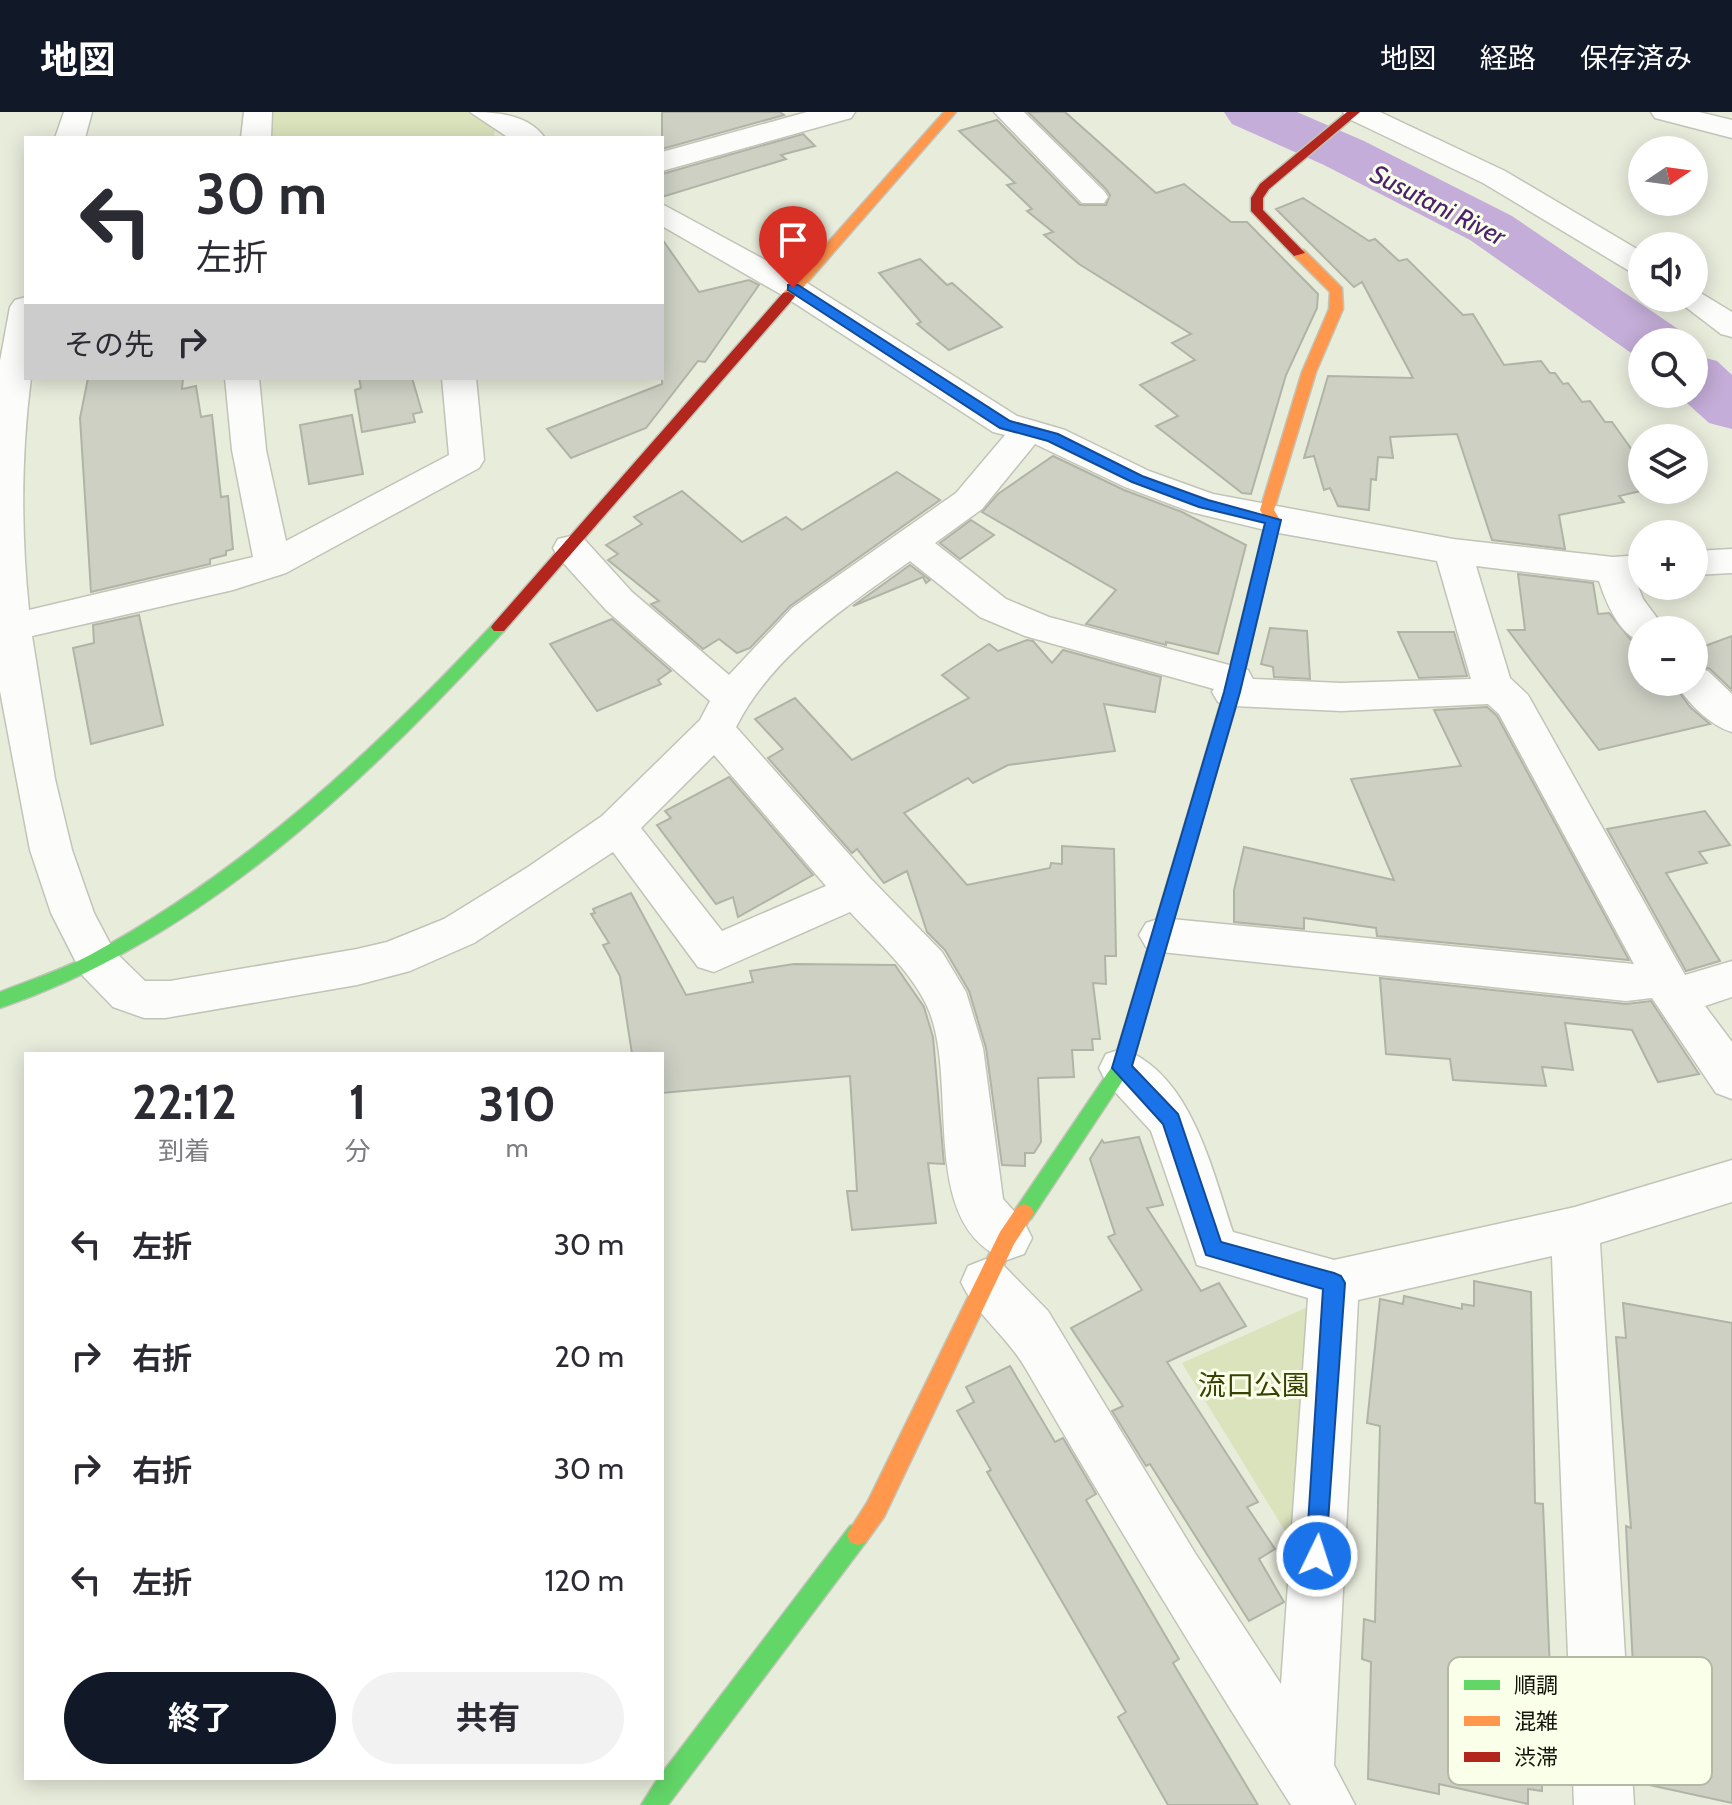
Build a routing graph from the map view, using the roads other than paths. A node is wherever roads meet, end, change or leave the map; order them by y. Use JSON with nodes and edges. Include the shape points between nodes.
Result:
{"nodes":[{"id":1,"x":78,"y":112,"type":"edge"},
{"id":2,"x":258,"y":112,"type":"edge"},
{"id":3,"x":484,"y":112,"type":"edge"},
{"id":4,"x":841,"y":112,"type":"edge"},
{"id":5,"x":950,"y":112,"type":"edge"},
{"id":6,"x":1008,"y":112,"type":"edge"},
{"id":7,"x":1665,"y":112,"type":"edge"},
{"id":8,"x":1351,"y":115,"type":"edge"},
{"id":9,"x":1732,"y":129,"type":"edge"},
{"id":10,"x":71,"y":136,"type":"edge"},
{"id":11,"x":256,"y":136,"type":"edge"},
{"id":12,"x":521,"y":136,"type":"edge"},
{"id":13,"x":664,"y":161,"type":"edge"},
{"id":14,"x":1093,"y":197,"type":"dead end"},
{"id":15,"x":664,"y":214,"type":"edge"},
{"id":16,"x":1628,"y":257,"type":"edge"},
{"id":17,"x":793,"y":288,"type":"junction"},
{"id":18,"x":1708,"y":290,"type":"edge"},
{"id":19,"x":1732,"y":305,"type":"edge"},
{"id":20,"x":1708,"y":310,"type":"edge"},
{"id":21,"x":24,"y":317,"type":"edge"},
{"id":22,"x":1732,"y":327,"type":"edge"},
{"id":23,"x":242,"y":380,"type":"edge"},
{"id":24,"x":459,"y":380,"type":"edge"},
{"id":25,"x":4,"y":413,"type":"edge"},
{"id":26,"x":1027,"y":431,"type":"junction"},
{"id":27,"x":1273,"y":520,"type":"junction"},
{"id":28,"x":909,"y":541,"type":"junction"},
{"id":29,"x":571,"y":548,"type":"junction"},
{"id":30,"x":1453,"y":551,"type":"junction"},
{"id":31,"x":1732,"y":561,"type":"edge"},
{"id":32,"x":1708,"y":562,"type":"edge"},
{"id":33,"x":273,"y":564,"type":"junction"},
{"id":34,"x":1628,"y":569,"type":"edge"},
{"id":35,"x":1636,"y":616,"type":"edge"},
{"id":36,"x":10,"y":628,"type":"junction"},
{"id":37,"x":1492,"y":685,"type":"junction"},
{"id":38,"x":1233,"y":686,"type":"junction"},
{"id":39,"x":1708,"y":695,"type":"edge"},
{"id":40,"x":723,"y":714,"type":"junction"},
{"id":41,"x":1732,"y":718,"type":"edge"},
{"id":42,"x":14,"y":750,"type":"edge"},
{"id":43,"x":617,"y":827,"type":"junction"},
{"id":44,"x":856,"y":891,"type":"junction"},
{"id":45,"x":1161,"y":935,"type":"junction"},
{"id":46,"x":97,"y":959,"type":"junction"},
{"id":47,"x":1732,"y":979,"type":"edge"},
{"id":48,"x":1670,"y":988,"type":"junction"},
{"id":49,"x":0,"y":1000,"type":"edge"},
{"id":50,"x":1122,"y":1068,"type":"junction"},
{"id":51,"x":1732,"y":1079,"type":"edge"},
{"id":52,"x":1732,"y":1181,"type":"edge"},
{"id":53,"x":1575,"y":1229,"type":"junction"},
{"id":54,"x":997,"y":1260,"type":"junction"},
{"id":55,"x":1334,"y":1283,"type":"junction"},
{"id":56,"x":1597,"y":1657,"type":"edge"},
{"id":57,"x":1603,"y":1785,"type":"edge"},
{"id":58,"x":1314,"y":1787,"type":"edge"},
{"id":59,"x":653,"y":1805,"type":"edge"},
{"id":60,"x":1604,"y":1805,"type":"edge"}],
"edges":[{"from":1,"to":10,"type":"street"},
{"from":2,"to":11,"type":"street"},
{"from":3,"to":12,"type":"street"},
{"from":4,"to":13,"type":"street"},
{"from":5,"to":17,"type":"street"},
{"from":6,"to":14,"type":"street"},
{"from":7,"to":9,"type":"street"},
{"from":8,"to":16,"type":"street","via":[[1494,177]]},
{"from":8,"to":27,"type":"street","via":[[1257,198],[1257,211],[1337,291],[1336,309],[1309,372],[1267,510]]},
{"from":15,"to":17,"type":"street"},
{"from":17,"to":26,"type":"street","via":[[1005,424]]},
{"from":17,"to":29,"type":"street"},
{"from":18,"to":19,"type":"street"},
{"from":20,"to":22,"type":"street"},
{"from":21,"to":25,"type":"street"},
{"from":23,"to":33,"type":"street","via":[[249,450]]},
{"from":24,"to":33,"type":"street","via":[[467,460]]},
{"from":25,"to":36,"type":"street"},
{"from":26,"to":27,"type":"street","via":[[1191,499]]},
{"from":26,"to":28,"type":"street","via":[[969,501]]},
{"from":27,"to":30,"type":"street"},
{"from":27,"to":38,"type":"street"},
{"from":28,"to":38,"type":"street","via":[[993,608],[1038,627]]},
{"from":28,"to":40,"type":"street","via":[[805,617]]},
{"from":29,"to":40,"type":"street"},
{"from":29,"to":46,"type":"street","via":[[359,771],[265,849]]},
{"from":30,"to":34,"type":"street"},
{"from":30,"to":37,"type":"street"},
{"from":31,"to":32,"type":"street"},
{"from":33,"to":36,"type":"street"},
{"from":34,"to":35,"type":"street","via":[[1626,604]]},
{"from":36,"to":42,"type":"street"},
{"from":37,"to":38,"type":"street","via":[[1479,693],[1341,697]]},
{"from":37,"to":48,"type":"street","via":[[1514,705]]},
{"from":38,"to":45,"type":"street"},
{"from":39,"to":41,"type":"street"},
{"from":40,"to":43,"type":"street"},
{"from":40,"to":44,"type":"street"},
{"from":42,"to":46,"type":"street"},
{"from":43,"to":44,"type":"street","via":[[714,954]]},
{"from":43,"to":46,"type":"street","via":[[459,931],[394,958],[157,1001],[130,995]]},
{"from":44,"to":54,"type":"street","via":[[926,965],[950,1005],[960,1048],[974,1182]]},
{"from":45,"to":48,"type":"street"},
{"from":45,"to":50,"type":"street"},
{"from":46,"to":49,"type":"street"},
{"from":47,"to":48,"type":"street"},
{"from":48,"to":51,"type":"street"},
{"from":50,"to":54,"type":"street"},
{"from":50,"to":55,"type":"street","via":[[1171,1120],[1214,1249]]},
{"from":52,"to":53,"type":"street"},
{"from":53,"to":55,"type":"street"},
{"from":53,"to":56,"type":"street"},
{"from":54,"to":58,"type":"street","via":[[1030,1328],[1175,1573]]},
{"from":54,"to":59,"type":"street","via":[[876,1509]]},
{"from":55,"to":58,"type":"street"},
{"from":57,"to":60,"type":"street"}]}
